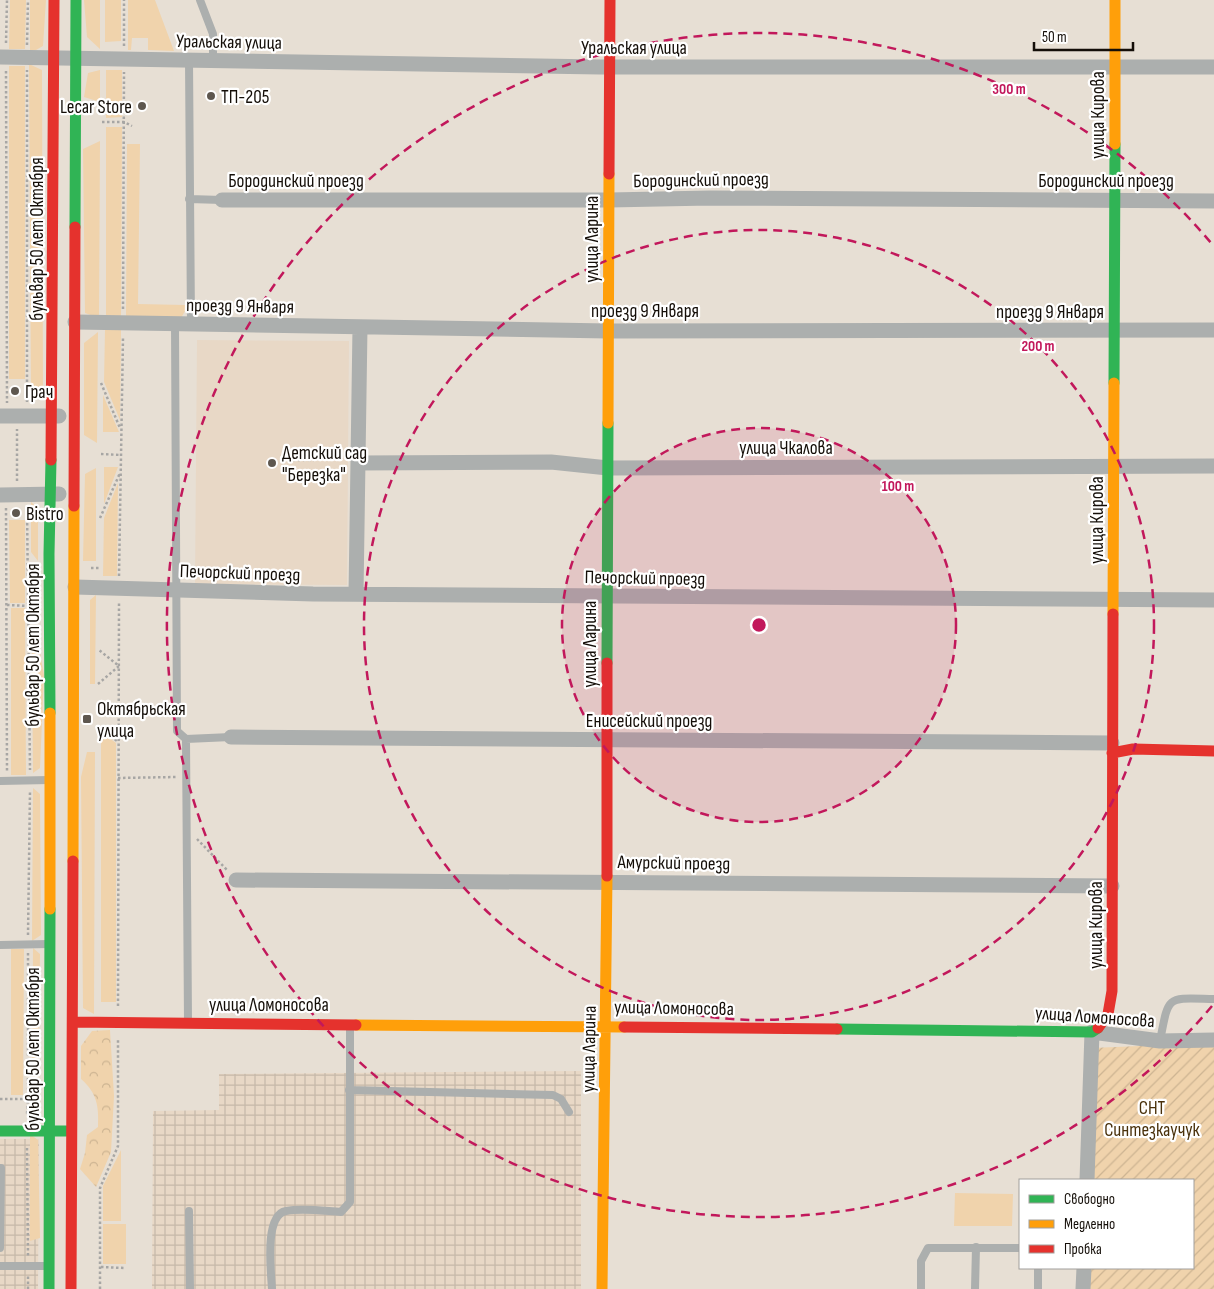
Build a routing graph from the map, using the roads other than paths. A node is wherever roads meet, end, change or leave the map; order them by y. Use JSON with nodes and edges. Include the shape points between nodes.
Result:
{"nodes":[{"id":1,"x":54,"y":0,"type":"edge"},
{"id":2,"x":76,"y":0,"type":"edge"},
{"id":3,"x":200,"y":0,"type":"edge"},
{"id":4,"x":610,"y":0,"type":"edge"},
{"id":5,"x":1115,"y":0,"type":"edge"},
{"id":6,"x":3,"y":57,"type":"edge"},
{"id":7,"x":54,"y":58,"type":"junction"},
{"id":8,"x":76,"y":58,"type":"junction"},
{"id":9,"x":189,"y":61,"type":"junction"},
{"id":10,"x":213,"y":61,"type":"junction"},
{"id":11,"x":609,"y":67,"type":"junction"},
{"id":12,"x":1214,"y":67,"type":"edge"},
{"id":13,"x":1115,"y":68,"type":"junction"},
{"id":14,"x":189,"y":200,"type":"junction"},
{"id":15,"x":222,"y":200,"type":"joint"},
{"id":16,"x":609,"y":200,"type":"junction"},
{"id":17,"x":1114,"y":201,"type":"junction"},
{"id":18,"x":1214,"y":201,"type":"edge"},
{"id":19,"x":75,"y":322,"type":"junction"},
{"id":20,"x":175,"y":324,"type":"junction"},
{"id":21,"x":191,"y":324,"type":"junction"},
{"id":22,"x":360,"y":327,"type":"junction"},
{"id":23,"x":1214,"y":330,"type":"edge"},
{"id":24,"x":608,"y":331,"type":"junction"},
{"id":25,"x":1114,"y":331,"type":"junction"},
{"id":26,"x":0,"y":416,"type":"edge"},
{"id":27,"x":52,"y":416,"type":"junction"},
{"id":28,"x":75,"y":416,"type":"junction"},
{"id":29,"x":358,"y":463,"type":"junction"},
{"id":30,"x":1114,"y":466,"type":"junction"},
{"id":31,"x":1214,"y":466,"type":"edge"},
{"id":32,"x":608,"y":468,"type":"junction"},
{"id":33,"x":50,"y":494,"type":"junction"},
{"id":34,"x":75,"y":494,"type":"junction"},
{"id":35,"x":0,"y":495,"type":"edge"},
{"id":36,"x":75,"y":588,"type":"junction"},
{"id":37,"x":176,"y":591,"type":"junction"},
{"id":38,"x":356,"y":594,"type":"junction"},
{"id":39,"x":607,"y":597,"type":"junction"},
{"id":40,"x":1214,"y":600,"type":"edge"},
{"id":41,"x":1113,"y":601,"type":"junction"},
{"id":42,"x":231,"y":737,"type":"joint"},
{"id":43,"x":186,"y":739,"type":"junction"},
{"id":44,"x":607,"y":740,"type":"junction"},
{"id":45,"x":1112,"y":748,"type":"junction"},
{"id":46,"x":1214,"y":751,"type":"edge"},
{"id":47,"x":51,"y":780,"type":"junction"},
{"id":48,"x":4,"y":781,"type":"edge"},
{"id":49,"x":236,"y":880,"type":"road end"},
{"id":50,"x":606,"y":881,"type":"junction"},
{"id":51,"x":1112,"y":886,"type":"junction"},
{"id":52,"x":50,"y":944,"type":"junction"},
{"id":53,"x":0,"y":945,"type":"edge"},
{"id":54,"x":1214,"y":999,"type":"edge"},
{"id":55,"x":73,"y":1022,"type":"junction"},
{"id":56,"x":188,"y":1023,"type":"junction"},
{"id":57,"x":350,"y":1024,"type":"junction"},
{"id":58,"x":606,"y":1026,"type":"junction"},
{"id":59,"x":1092,"y":1032,"type":"junction"},
{"id":60,"x":1214,"y":1040,"type":"edge"},
{"id":61,"x":1160,"y":1041,"type":"junction"},
{"id":62,"x":349,"y":1090,"type":"junction"},
{"id":63,"x":569,"y":1112,"type":"dead end"},
{"id":64,"x":0,"y":1131,"type":"edge"},
{"id":65,"x":49,"y":1131,"type":"junction"},
{"id":66,"x":71,"y":1132,"type":"junction"},
{"id":67,"x":1,"y":1168,"type":"edge"},
{"id":68,"x":1087,"y":1179,"type":"edge"},
{"id":69,"x":188,"y":1210,"type":"dead end"},
{"id":70,"x":976,"y":1247,"type":"junction"},
{"id":71,"x":0,"y":1248,"type":"edge"},
{"id":72,"x":1019,"y":1248,"type":"edge"},
{"id":73,"x":0,"y":1266,"type":"edge"},
{"id":74,"x":49,"y":1266,"type":"junction"},
{"id":75,"x":1038,"y":1269,"type":"edge"},
{"id":76,"x":1084,"y":1269,"type":"edge"},
{"id":77,"x":49,"y":1289,"type":"edge"},
{"id":78,"x":71,"y":1289,"type":"edge"},
{"id":79,"x":190,"y":1289,"type":"edge"},
{"id":80,"x":272,"y":1289,"type":"edge"},
{"id":81,"x":602,"y":1289,"type":"edge"},
{"id":82,"x":921,"y":1289,"type":"edge"},
{"id":83,"x":976,"y":1289,"type":"edge"},
{"id":84,"x":1038,"y":1289,"type":"edge"},
{"id":85,"x":1083,"y":1289,"type":"edge"}],
"edges":[{"from":1,"to":7,"type":"main road","name":"бульвар 50 лет Октября"},
{"from":2,"to":8,"type":"main road","name":"бульвар 50 лет Октября"},
{"from":3,"to":10,"type":"lane","via":[[213,34]]},
{"from":4,"to":11,"type":"main road","name":"улица Ларина"},
{"from":5,"to":13,"type":"main road","name":"улица Кирова"},
{"from":6,"to":7,"type":"street","name":"Уральская улица"},
{"from":7,"to":8,"type":"street","name":"Уральская улица"},
{"from":7,"to":27,"type":"main road","name":"бульвар 50 лет Октября"},
{"from":8,"to":9,"type":"street","name":"Уральская улица"},
{"from":8,"to":19,"type":"main road","name":"бульвар 50 лет Октября"},
{"from":9,"to":10,"type":"street","name":"Уральская улица"},
{"from":9,"to":14,"type":"lane"},
{"from":10,"to":11,"type":"street","name":"Уральская улица"},
{"from":11,"to":13,"type":"street","name":"Уральская улица"},
{"from":11,"to":16,"type":"main road","name":"улица Ларина"},
{"from":12,"to":13,"type":"street","name":"Уральская улица"},
{"from":13,"to":17,"type":"main road","name":"улица Кирова"},
{"from":14,"to":15,"type":"lane","name":"Бородинский проезд"},
{"from":14,"to":21,"type":"lane"},
{"from":15,"to":16,"type":"street","name":"Бородинский проезд"},
{"from":16,"to":17,"type":"street","name":"Бородинский проезд"},
{"from":16,"to":24,"type":"main road","name":"улица Ларина"},
{"from":17,"to":18,"type":"street","name":"Бородинский проезд"},
{"from":17,"to":25,"type":"main road","name":"улица Кирова"},
{"from":19,"to":20,"type":"street","name":"проезд 9 Января"},
{"from":19,"to":28,"type":"main road","name":"бульвар 50 лет Октября"},
{"from":20,"to":21,"type":"street","name":"проезд 9 Января"},
{"from":20,"to":37,"type":"lane"},
{"from":21,"to":22,"type":"street","name":"проезд 9 Января"},
{"from":22,"to":24,"type":"street","name":"проезд 9 Января"},
{"from":22,"to":29,"type":"street"},
{"from":23,"to":25,"type":"street","name":"проезд 9 Января"},
{"from":24,"to":25,"type":"street","name":"проезд 9 Января"},
{"from":24,"to":32,"type":"main road","name":"улица Ларина"},
{"from":25,"to":30,"type":"main road","name":"улица Кирова"},
{"from":26,"to":27,"type":"street"},
{"from":27,"to":28,"type":"street"},
{"from":27,"to":33,"type":"main road","name":"бульвар 50 лет Октября"},
{"from":28,"to":34,"type":"main road","name":"бульвар 50 лет Октября"},
{"from":29,"to":32,"type":"street","name":"улица Чкалова","via":[[551,462]]},
{"from":29,"to":38,"type":"street"},
{"from":30,"to":31,"type":"street","name":"улица Чкалова"},
{"from":30,"to":32,"type":"street","name":"улица Чкалова"},
{"from":30,"to":41,"type":"main road","name":"улица Кирова"},
{"from":32,"to":39,"type":"main road","name":"улица Ларина"},
{"from":33,"to":34,"type":"street"},
{"from":33,"to":35,"type":"street"},
{"from":33,"to":47,"type":"main road","name":"бульвар 50 лет Октября"},
{"from":34,"to":36,"type":"main road","name":"бульвар 50 лет Октября"},
{"from":36,"to":37,"type":"street","name":"Печорский проезд"},
{"from":36,"to":55,"type":"main road","name":"бульвар 50 лет Октября"},
{"from":37,"to":38,"type":"street","name":"Печорский проезд"},
{"from":37,"to":43,"type":"lane","via":[[177,731]]},
{"from":38,"to":39,"type":"street","name":"Печорский проезд"},
{"from":39,"to":41,"type":"street","name":"Печорский проезд"},
{"from":39,"to":44,"type":"main road","name":"улица Ларина"},
{"from":40,"to":41,"type":"street","name":"Печорский проезд"},
{"from":41,"to":45,"type":"main road","name":"улица Кирова"},
{"from":42,"to":43,"type":"lane","name":"Енисейский проезд"},
{"from":42,"to":44,"type":"street","name":"Енисейский проезд"},
{"from":43,"to":56,"type":"lane"},
{"from":44,"to":45,"type":"street","name":"Енисейский проезд"},
{"from":44,"to":50,"type":"main road","name":"улица Ларина"},
{"from":45,"to":46,"type":"main road","name":"Енисейский проезд"},
{"from":45,"to":51,"type":"main road","name":"улица Кирова"},
{"from":47,"to":48,"type":"lane"},
{"from":47,"to":52,"type":"main road","name":"бульвар 50 лет Октября"},
{"from":49,"to":50,"type":"street","name":"Амурский проезд"},
{"from":50,"to":51,"type":"street","name":"Амурский проезд"},
{"from":50,"to":58,"type":"main road","name":"улица Ларина"},
{"from":51,"to":59,"type":"main road","name":"улица Кирова","via":[[1111,1009],[1107,1019]]},
{"from":52,"to":53,"type":"lane"},
{"from":52,"to":65,"type":"main road","name":"бульвар 50 лет Октября"},
{"from":54,"to":61,"type":"lane","via":[[1181,998],[1172,1001],[1166,1007]]},
{"from":55,"to":56,"type":"main road","name":"улица Ломоносова"},
{"from":55,"to":66,"type":"main road","name":"бульвар 50 лет Октября"},
{"from":56,"to":57,"type":"main road","name":"улица Ломоносова"},
{"from":57,"to":58,"type":"main road","name":"улица Ломоносова"},
{"from":57,"to":62,"type":"lane"},
{"from":58,"to":59,"type":"main road","name":"улица Ломоносова"},
{"from":58,"to":81,"type":"main road","name":"улица Ларина"},
{"from":59,"to":61,"type":"street","name":"улица Ломоносова"},
{"from":59,"to":68,"type":"street"},
{"from":60,"to":61,"type":"street","name":"улица Ломоносова"},
{"from":62,"to":63,"type":"lane","via":[[553,1095],[561,1099]]},
{"from":62,"to":80,"type":"lane","via":[[350,1202],[341,1212],[285,1211],[276,1217],[271,1228]]},
{"from":64,"to":65,"type":"main road"},
{"from":65,"to":66,"type":"main road"},
{"from":65,"to":74,"type":"main road","name":"бульвар 50 лет Октября"},
{"from":66,"to":78,"type":"main road","name":"бульвар 50 лет Октября"},
{"from":67,"to":71,"type":"lane"},
{"from":69,"to":79,"type":"lane"},
{"from":70,"to":72,"type":"lane"},
{"from":70,"to":82,"type":"lane","via":[[928,1248],[921,1261]]},
{"from":70,"to":83,"type":"lane"},
{"from":73,"to":74,"type":"lane"},
{"from":74,"to":77,"type":"main road","name":"бульвар 50 лет Октября"},
{"from":75,"to":84,"type":"lane"},
{"from":76,"to":85,"type":"street"}]}
